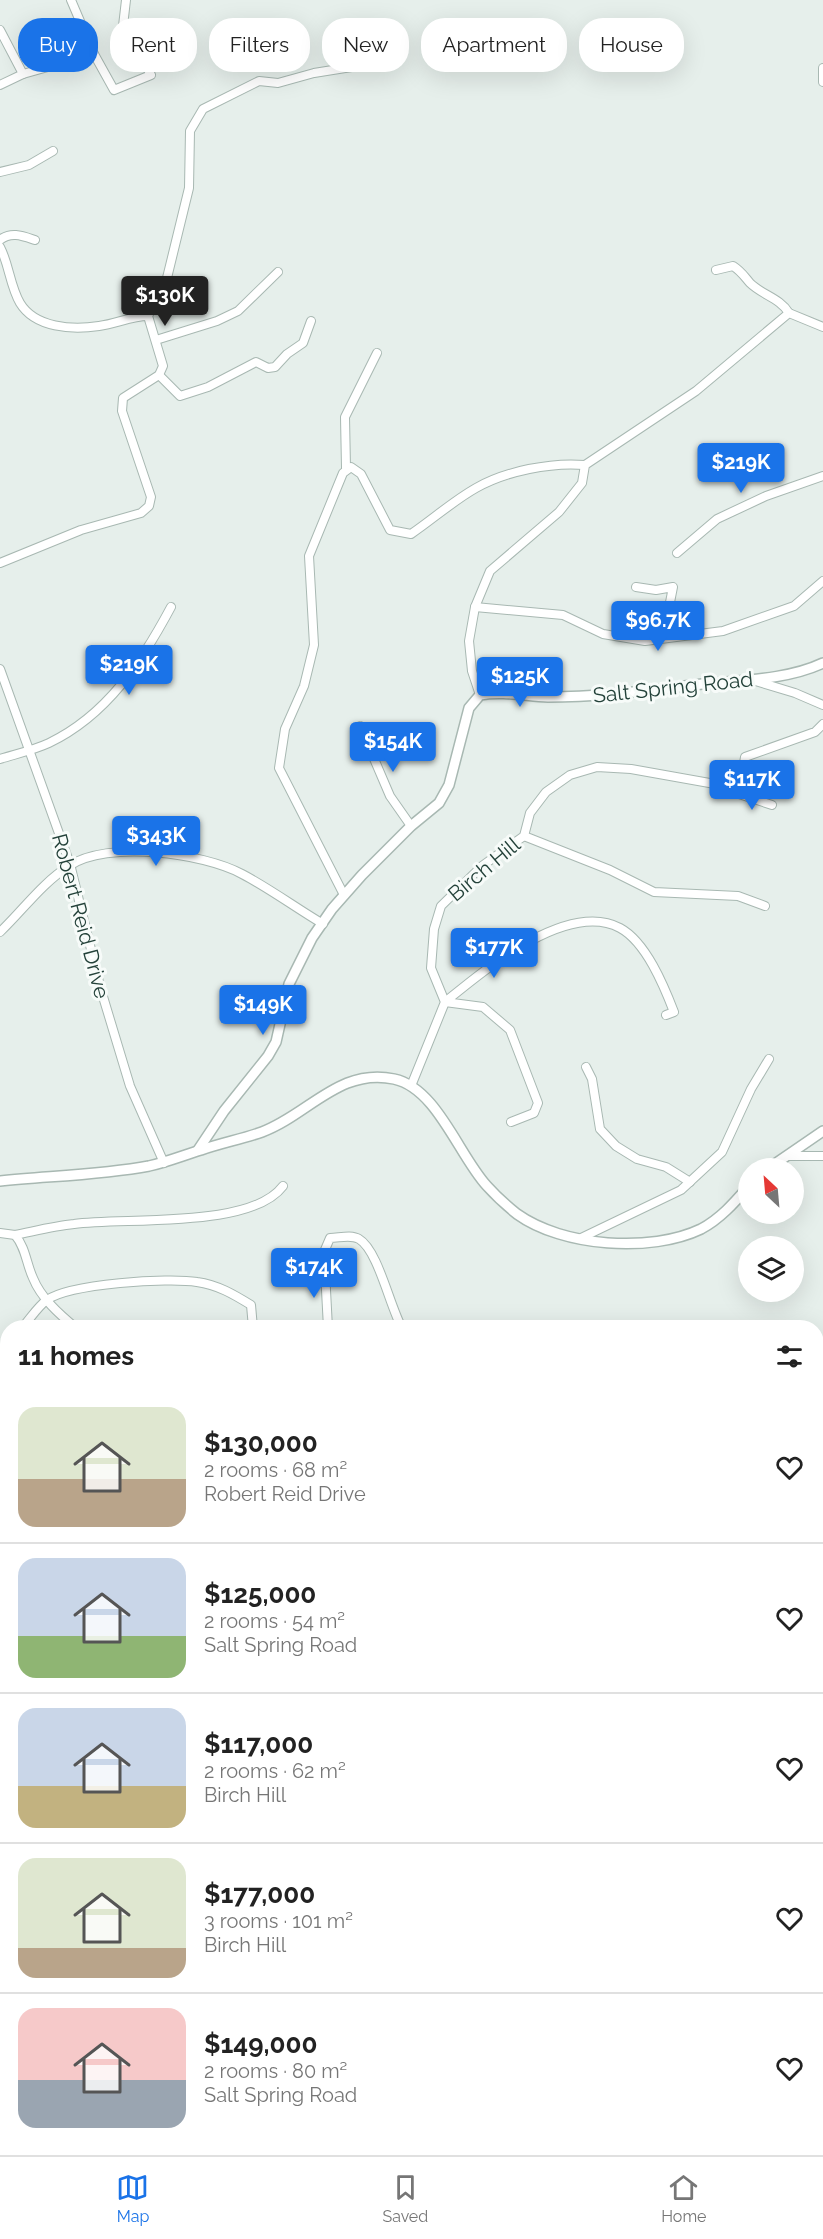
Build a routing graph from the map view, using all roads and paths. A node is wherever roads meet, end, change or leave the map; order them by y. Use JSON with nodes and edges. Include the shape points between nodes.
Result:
{"nodes":[{"id":1,"x":71,"y":0,"type":"edge"},
{"id":2,"x":126,"y":0,"type":"edge"},
{"id":3,"x":79,"y":18,"type":"edge"},
{"id":4,"x":0,"y":30,"type":"edge"},
{"id":5,"x":98,"y":61,"type":"edge"},
{"id":6,"x":823,"y":68,"type":"edge"},
{"id":7,"x":30,"y":72,"type":"edge"},
{"id":8,"x":326,"y":72,"type":"edge"},
{"id":9,"x":23,"y":74,"type":"junction"},
{"id":10,"x":823,"y":82,"type":"edge"},
{"id":11,"x":0,"y":85,"type":"edge"},
{"id":12,"x":53,"y":151,"type":"dead end"},
{"id":13,"x":0,"y":172,"type":"edge"},
{"id":14,"x":0,"y":240,"type":"edge"},
{"id":15,"x":34,"y":240,"type":"dead end"},
{"id":16,"x":0,"y":247,"type":"edge"},
{"id":17,"x":716,"y":270,"type":"dead end"},
{"id":18,"x":278,"y":272,"type":"dead end"},
{"id":19,"x":789,"y":312,"type":"junction"},
{"id":20,"x":148,"y":316,"type":"junction"},
{"id":21,"x":311,"y":321,"type":"dead end"},
{"id":22,"x":823,"y":327,"type":"edge"},
{"id":23,"x":156,"y":340,"type":"junction"},
{"id":24,"x":377,"y":353,"type":"dead end"},
{"id":25,"x":159,"y":375,"type":"junction"},
{"id":26,"x":585,"y":465,"type":"junction"},
{"id":27,"x":346,"y":468,"type":"junction"},
{"id":28,"x":823,"y":476,"type":"edge"},
{"id":29,"x":677,"y":553,"type":"dead end"},
{"id":30,"x":0,"y":563,"type":"edge"},
{"id":31,"x":823,"y":581,"type":"edge"},
{"id":32,"x":636,"y":587,"type":"dead end"},
{"id":33,"x":475,"y":607,"type":"junction"},
{"id":34,"x":171,"y":608,"type":"dead end"},
{"id":35,"x":663,"y":638,"type":"junction"},
{"id":36,"x":823,"y":663,"type":"edge"},
{"id":37,"x":0,"y":669,"type":"edge"},
{"id":38,"x":750,"y":680,"type":"junction"},
{"id":39,"x":480,"y":695,"type":"junction"},
{"id":40,"x":823,"y":705,"type":"edge"},
{"id":41,"x":823,"y":724,"type":"edge"},
{"id":42,"x":360,"y":726,"type":"dead end"},
{"id":43,"x":29,"y":749,"type":"junction"},
{"id":44,"x":0,"y":759,"type":"edge"},
{"id":45,"x":739,"y":794,"type":"junction"},
{"id":46,"x":772,"y":805,"type":"dead end"},
{"id":47,"x":411,"y":826,"type":"junction"},
{"id":48,"x":524,"y":836,"type":"junction"},
{"id":49,"x":70,"y":864,"type":"junction"},
{"id":50,"x":344,"y":895,"type":"junction"},
{"id":51,"x":765,"y":906,"type":"dead end"},
{"id":52,"x":323,"y":924,"type":"junction"},
{"id":53,"x":0,"y":932,"type":"edge"},
{"id":54,"x":445,"y":1002,"type":"junction"},
{"id":55,"x":666,"y":1015,"type":"dead end"},
{"id":56,"x":769,"y":1059,"type":"dead end"},
{"id":57,"x":586,"y":1067,"type":"dead end"},
{"id":58,"x":411,"y":1086,"type":"junction"},
{"id":59,"x":511,"y":1122,"type":"dead end"},
{"id":60,"x":823,"y":1131,"type":"edge"},
{"id":61,"x":198,"y":1150,"type":"junction"},
{"id":62,"x":788,"y":1156,"type":"junction"},
{"id":63,"x":823,"y":1156,"type":"edge"},
{"id":64,"x":785,"y":1158,"type":"edge"},
{"id":65,"x":164,"y":1163,"type":"junction"},
{"id":66,"x":0,"y":1181,"type":"edge"},
{"id":67,"x":690,"y":1182,"type":"junction"},
{"id":68,"x":283,"y":1185,"type":"dead end"},
{"id":69,"x":738,"y":1198,"type":"edge"},
{"id":70,"x":0,"y":1233,"type":"edge"},
{"id":71,"x":15,"y":1235,"type":"junction"},
{"id":72,"x":581,"y":1238,"type":"junction"},
{"id":73,"x":47,"y":1300,"type":"junction"},
{"id":74,"x":29,"y":1320,"type":"edge"},
{"id":75,"x":66,"y":1320,"type":"edge"},
{"id":76,"x":252,"y":1320,"type":"edge"},
{"id":77,"x":328,"y":1320,"type":"edge"},
{"id":78,"x":398,"y":1320,"type":"edge"}],
"edges":[{"from":1,"to":3,"type":"street"},
{"from":2,"to":5,"type":"street","via":[[123,26],[151,75],[114,90]]},
{"from":4,"to":9,"type":"street"},
{"from":6,"to":10,"type":"street"},
{"from":7,"to":9,"type":"street"},
{"from":8,"to":20,"type":"street","via":[[278,83],[259,81],[203,109],[190,131],[189,188],[166,282]]},
{"from":9,"to":11,"type":"street"},
{"from":12,"to":13,"type":"street","via":[[29,165]]},
{"from":14,"to":15,"type":"street","via":[[18,235]]},
{"from":16,"to":20,"type":"street","via":[[19,301],[28,314],[42,322],[101,326]]},
{"from":17,"to":19,"type":"street","via":[[733,266]]},
{"from":18,"to":23,"type":"street","via":[[237,311]]},
{"from":19,"to":22,"type":"street"},
{"from":19,"to":26,"type":"street","via":[[696,391]]},
{"from":20,"to":23,"type":"street"},
{"from":21,"to":25,"type":"street","via":[[303,343],[275,367],[256,362],[208,387],[180,396]]},
{"from":23,"to":25,"type":"street","via":[[164,366]]},
{"from":24,"to":27,"type":"street","via":[[345,417]]},
{"from":25,"to":30,"type":"street","via":[[123,398],[122,411],[151,497],[149,506],[141,513],[81,530]]},
{"from":26,"to":27,"type":"street","via":[[566,464],[495,479],[477,487],[411,534],[390,530],[361,474]]},
{"from":26,"to":33,"type":"street","via":[[582,483],[559,512],[490,571]]},
{"from":27,"to":50,"type":"street","via":[[309,556],[314,645],[304,686],[285,729],[279,768]]},
{"from":28,"to":29,"type":"street","via":[[717,519]]},
{"from":31,"to":35,"type":"street","via":[[794,606],[723,631]]},
{"from":32,"to":35,"type":"street","via":[[673,587]]},
{"from":33,"to":35,"type":"street","via":[[563,615],[603,634],[645,641]]},
{"from":33,"to":39,"type":"street","via":[[469,641],[472,671]]},
{"from":34,"to":43,"type":"street","via":[[147,654],[114,695],[82,725],[46,745]]},
{"from":36,"to":38,"type":"street","name":"Salt Spring Road","via":[[811,669]]},
{"from":37,"to":43,"type":"street","name":"Robert Reid Drive"},
{"from":38,"to":39,"type":"street","name":"Salt Spring Road","via":[[616,695]]},
{"from":38,"to":40,"type":"street"},
{"from":39,"to":47,"type":"street","via":[[469,708],[449,785],[439,803]]},
{"from":41,"to":45,"type":"street","via":[[806,736],[746,757]]},
{"from":42,"to":47,"type":"street","via":[[390,796]]},
{"from":43,"to":44,"type":"street"},
{"from":43,"to":49,"type":"street","name":"Robert Reid Drive"},
{"from":45,"to":46,"type":"street","name":"Birch Hill"},
{"from":45,"to":48,"type":"street","name":"Birch Hill","via":[[686,778],[597,767],[570,775],[546,792],[530,813]]},
{"from":47,"to":50,"type":"street"},
{"from":48,"to":51,"type":"street","via":[[654,892],[738,897]]},
{"from":48,"to":54,"type":"street","name":"Birch Hill","via":[[482,866],[441,906],[434,928],[430,968]]},
{"from":49,"to":52,"type":"street","via":[[95,855],[136,852],[211,862],[242,874]]},
{"from":49,"to":53,"type":"street"},
{"from":49,"to":65,"type":"street","name":"Robert Reid Drive","via":[[100,990],[130,1086]]},
{"from":50,"to":52,"type":"street"},
{"from":52,"to":61,"type":"street","via":[[297,963],[276,1042]]},
{"from":54,"to":55,"type":"street","via":[[536,935],[598,923],[620,928],[643,951],[663,983],[674,1012]]},
{"from":54,"to":58,"type":"street"},
{"from":54,"to":59,"type":"street","via":[[483,1007],[510,1030],[538,1103],[534,1113]]},
{"from":56,"to":67,"type":"street","via":[[750,1089],[722,1152]]},
{"from":57,"to":67,"type":"street","via":[[592,1079],[600,1129],[616,1146],[637,1159],[666,1167]]},
{"from":58,"to":61,"type":"street","via":[[395,1079],[360,1078],[331,1090],[263,1131]]},
{"from":58,"to":72,"type":"street","via":[[425,1097],[486,1185],[518,1215]]},
{"from":60,"to":62,"type":"street"},
{"from":61,"to":65,"type":"street"},
{"from":62,"to":63,"type":"street"},
{"from":62,"to":64,"type":"street"},
{"from":65,"to":66,"type":"street"},
{"from":67,"to":72,"type":"street","via":[[681,1190]]},
{"from":68,"to":71,"type":"street","via":[[276,1196],[229,1215],[75,1224]]},
{"from":69,"to":72,"type":"street","via":[[723,1214],[681,1237],[624,1244]]},
{"from":70,"to":71,"type":"street"},
{"from":71,"to":73,"type":"street","via":[[22,1243],[33,1280]]},
{"from":73,"to":74,"type":"street"},
{"from":73,"to":75,"type":"street"},
{"from":73,"to":76,"type":"street","via":[[70,1290],[151,1281],[195,1281],[221,1287],[251,1305]]},
{"from":77,"to":78,"type":"street","via":[[324,1252],[330,1238],[351,1237],[367,1247]]}]}
